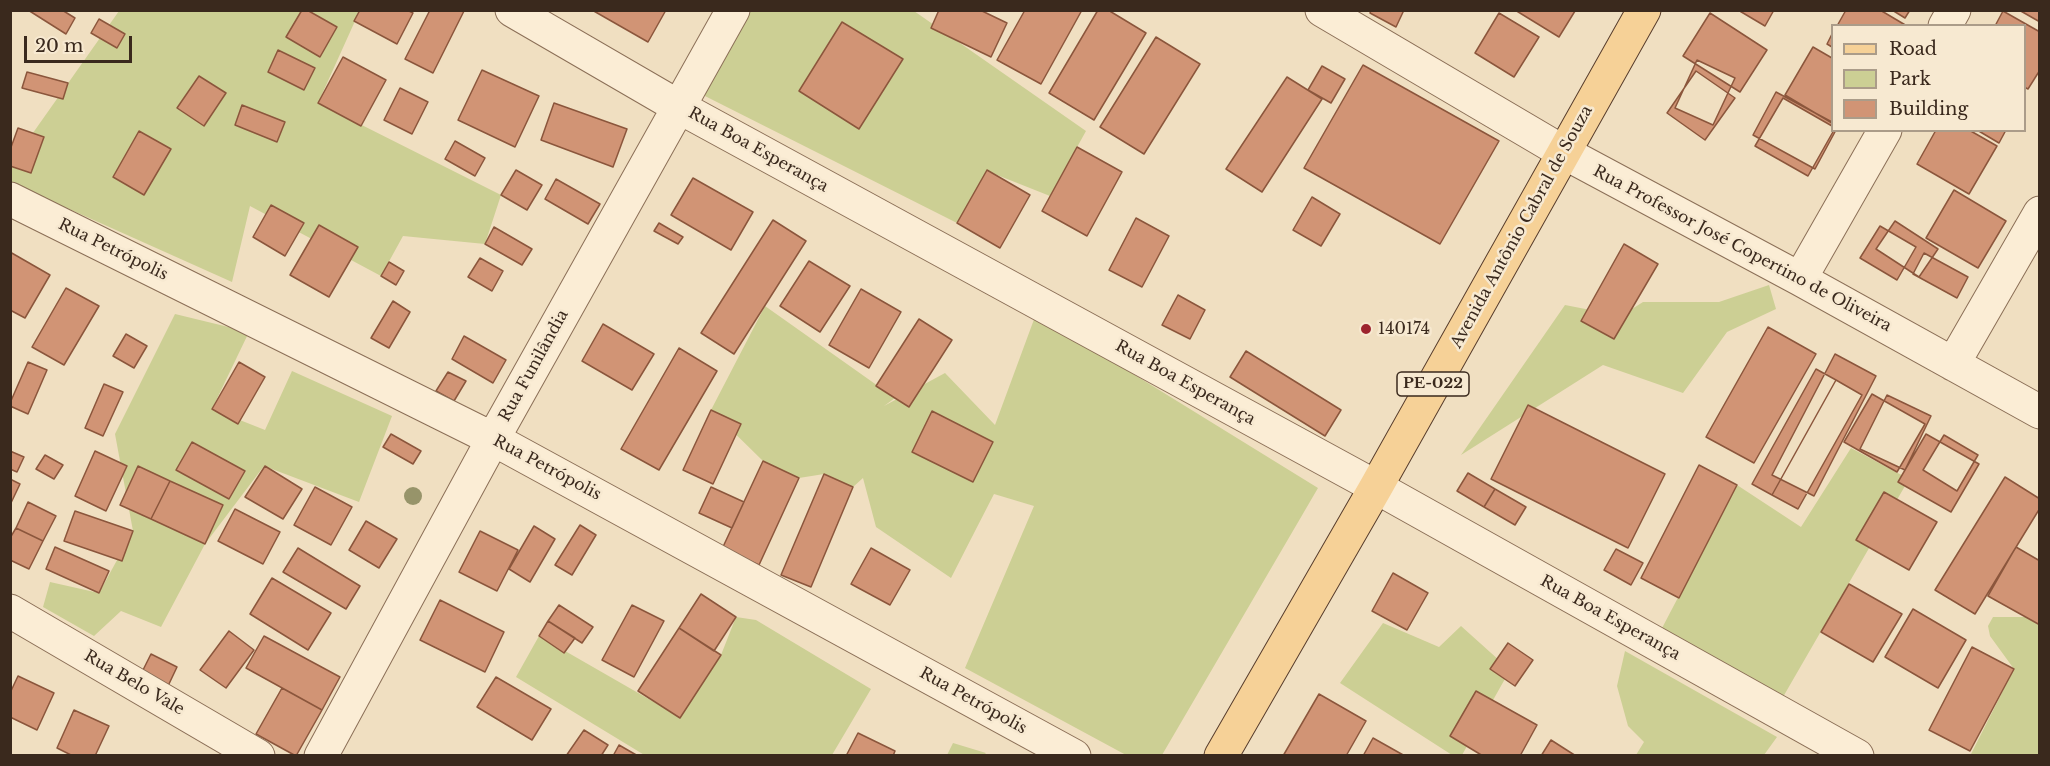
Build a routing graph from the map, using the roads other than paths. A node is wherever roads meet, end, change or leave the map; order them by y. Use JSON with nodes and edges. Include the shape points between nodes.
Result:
{"nodes":[{"id":1,"x":512,"y":10,"type":"edge"},
{"id":2,"x":733,"y":10,"type":"edge"},
{"id":3,"x":1322,"y":10,"type":"edge"},
{"id":4,"x":1644,"y":10,"type":"edge"},
{"id":5,"x":1954,"y":10,"type":"edge"},
{"id":6,"x":1946,"y":24,"type":"edge"},
{"id":7,"x":679,"y":107,"type":"junction"},
{"id":8,"x":1885,"y":132,"type":"edge"},
{"id":9,"x":1563,"y":152,"type":"junction"},
{"id":10,"x":10,"y":199,"type":"edge"},
{"id":11,"x":2040,"y":213,"type":"edge"},
{"id":12,"x":1800,"y":279,"type":"junction"},
{"id":13,"x":1953,"y":364,"type":"junction"},
{"id":14,"x":2040,"y":412,"type":"edge"},
{"id":15,"x":493,"y":439,"type":"junction"},
{"id":16,"x":1376,"y":487,"type":"junction"},
{"id":17,"x":10,"y":610,"type":"edge"},
{"id":18,"x":258,"y":756,"type":"edge"},
{"id":19,"x":321,"y":756,"type":"edge"},
{"id":20,"x":1074,"y":756,"type":"edge"},
{"id":21,"x":1221,"y":756,"type":"edge"},
{"id":22,"x":1857,"y":756,"type":"edge"}],
"edges":[{"from":1,"to":7,"type":"street","name":"Rua Boa Esperança"},
{"from":2,"to":7,"type":"street","name":"Rua Funilândia"},
{"from":3,"to":9,"type":"street","name":"Rua Professor José Copertino de Oliveira"},
{"from":4,"to":9,"type":"main road","name":"Avenida Antônio Cabral de Souza","number":"PE-022"},
{"from":5,"to":6,"type":"street"},
{"from":7,"to":15,"type":"street","name":"Rua Funilândia"},
{"from":7,"to":16,"type":"street","name":"Rua Boa Esperança"},
{"from":8,"to":12,"type":"street"},
{"from":9,"to":12,"type":"street","name":"Rua Professor José Copertino de Oliveira"},
{"from":9,"to":16,"type":"main road","name":"Avenida Antônio Cabral de Souza","number":"PE-022"},
{"from":10,"to":15,"type":"street","name":"Rua Petrópolis"},
{"from":11,"to":13,"type":"street"},
{"from":12,"to":13,"type":"street","name":"Rua Professor José Copertino de Oliveira"},
{"from":13,"to":14,"type":"street","name":"Rua Professor José Copertino de Oliveira"},
{"from":15,"to":19,"type":"street","name":"Rua Funilândia"},
{"from":15,"to":20,"type":"street","name":"Rua Petrópolis"},
{"from":16,"to":21,"type":"main road","name":"Avenida Antônio Cabral de Souza","number":"PE-022"},
{"from":16,"to":22,"type":"street","name":"Rua Boa Esperança"},
{"from":17,"to":18,"type":"street","name":"Rua Belo Vale"}]}
